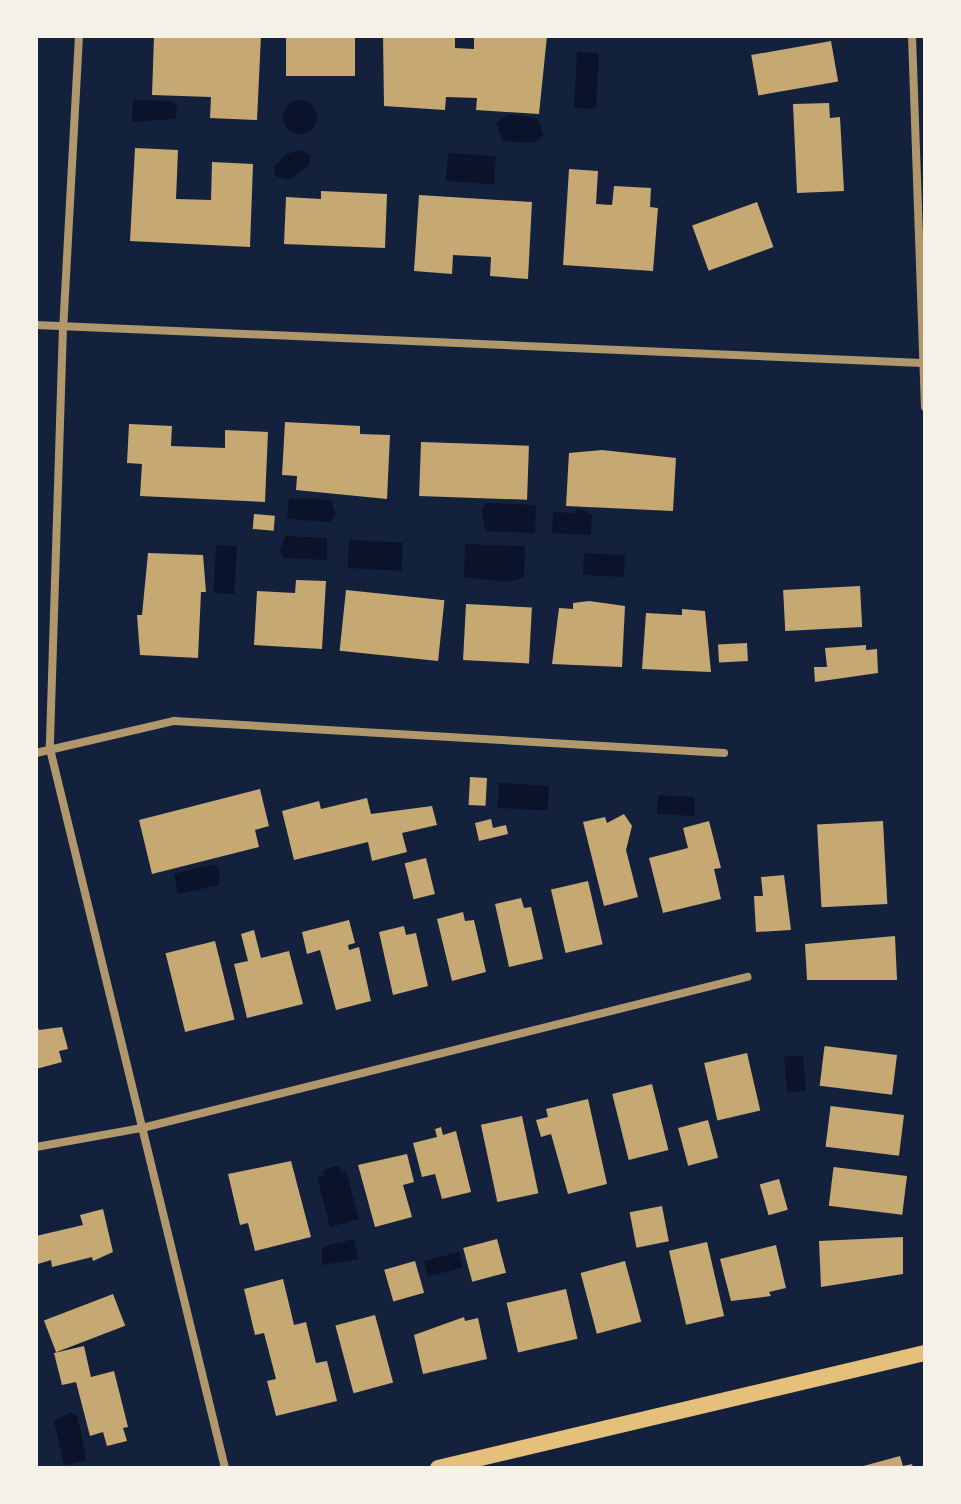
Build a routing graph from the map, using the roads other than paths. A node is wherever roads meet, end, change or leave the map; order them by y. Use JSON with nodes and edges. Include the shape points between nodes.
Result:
{"nodes":[{"id":1,"x":79,"y":36,"type":"edge"},
{"id":2,"x":912,"y":36,"type":"edge"},
{"id":3,"x":36,"y":325,"type":"edge"},
{"id":4,"x":63,"y":327,"type":"junction"},
{"id":5,"x":922,"y":363,"type":"junction"},
{"id":6,"x":925,"y":407,"type":"edge"},
{"id":7,"x":50,"y":749,"type":"junction"},
{"id":8,"x":36,"y":753,"type":"edge"},
{"id":9,"x":724,"y":753,"type":"dead end"},
{"id":10,"x":747,"y":977,"type":"dead end"},
{"id":11,"x":142,"y":1128,"type":"junction"},
{"id":12,"x":36,"y":1147,"type":"edge"},
{"id":13,"x":925,"y":1353,"type":"edge"},
{"id":14,"x":225,"y":1468,"type":"edge"},
{"id":15,"x":438,"y":1468,"type":"edge"}],
"edges":[{"from":1,"to":4,"type":"street"},
{"from":2,"to":5,"type":"street"},
{"from":3,"to":4,"type":"street"},
{"from":4,"to":5,"type":"street"},
{"from":4,"to":7,"type":"street"},
{"from":5,"to":6,"type":"street"},
{"from":7,"to":8,"type":"street"},
{"from":7,"to":9,"type":"street","via":[[174,721]]},
{"from":7,"to":11,"type":"street"},
{"from":10,"to":11,"type":"street"},
{"from":11,"to":12,"type":"street"},
{"from":11,"to":14,"type":"street"},
{"from":13,"to":15,"type":"main road"}]}
